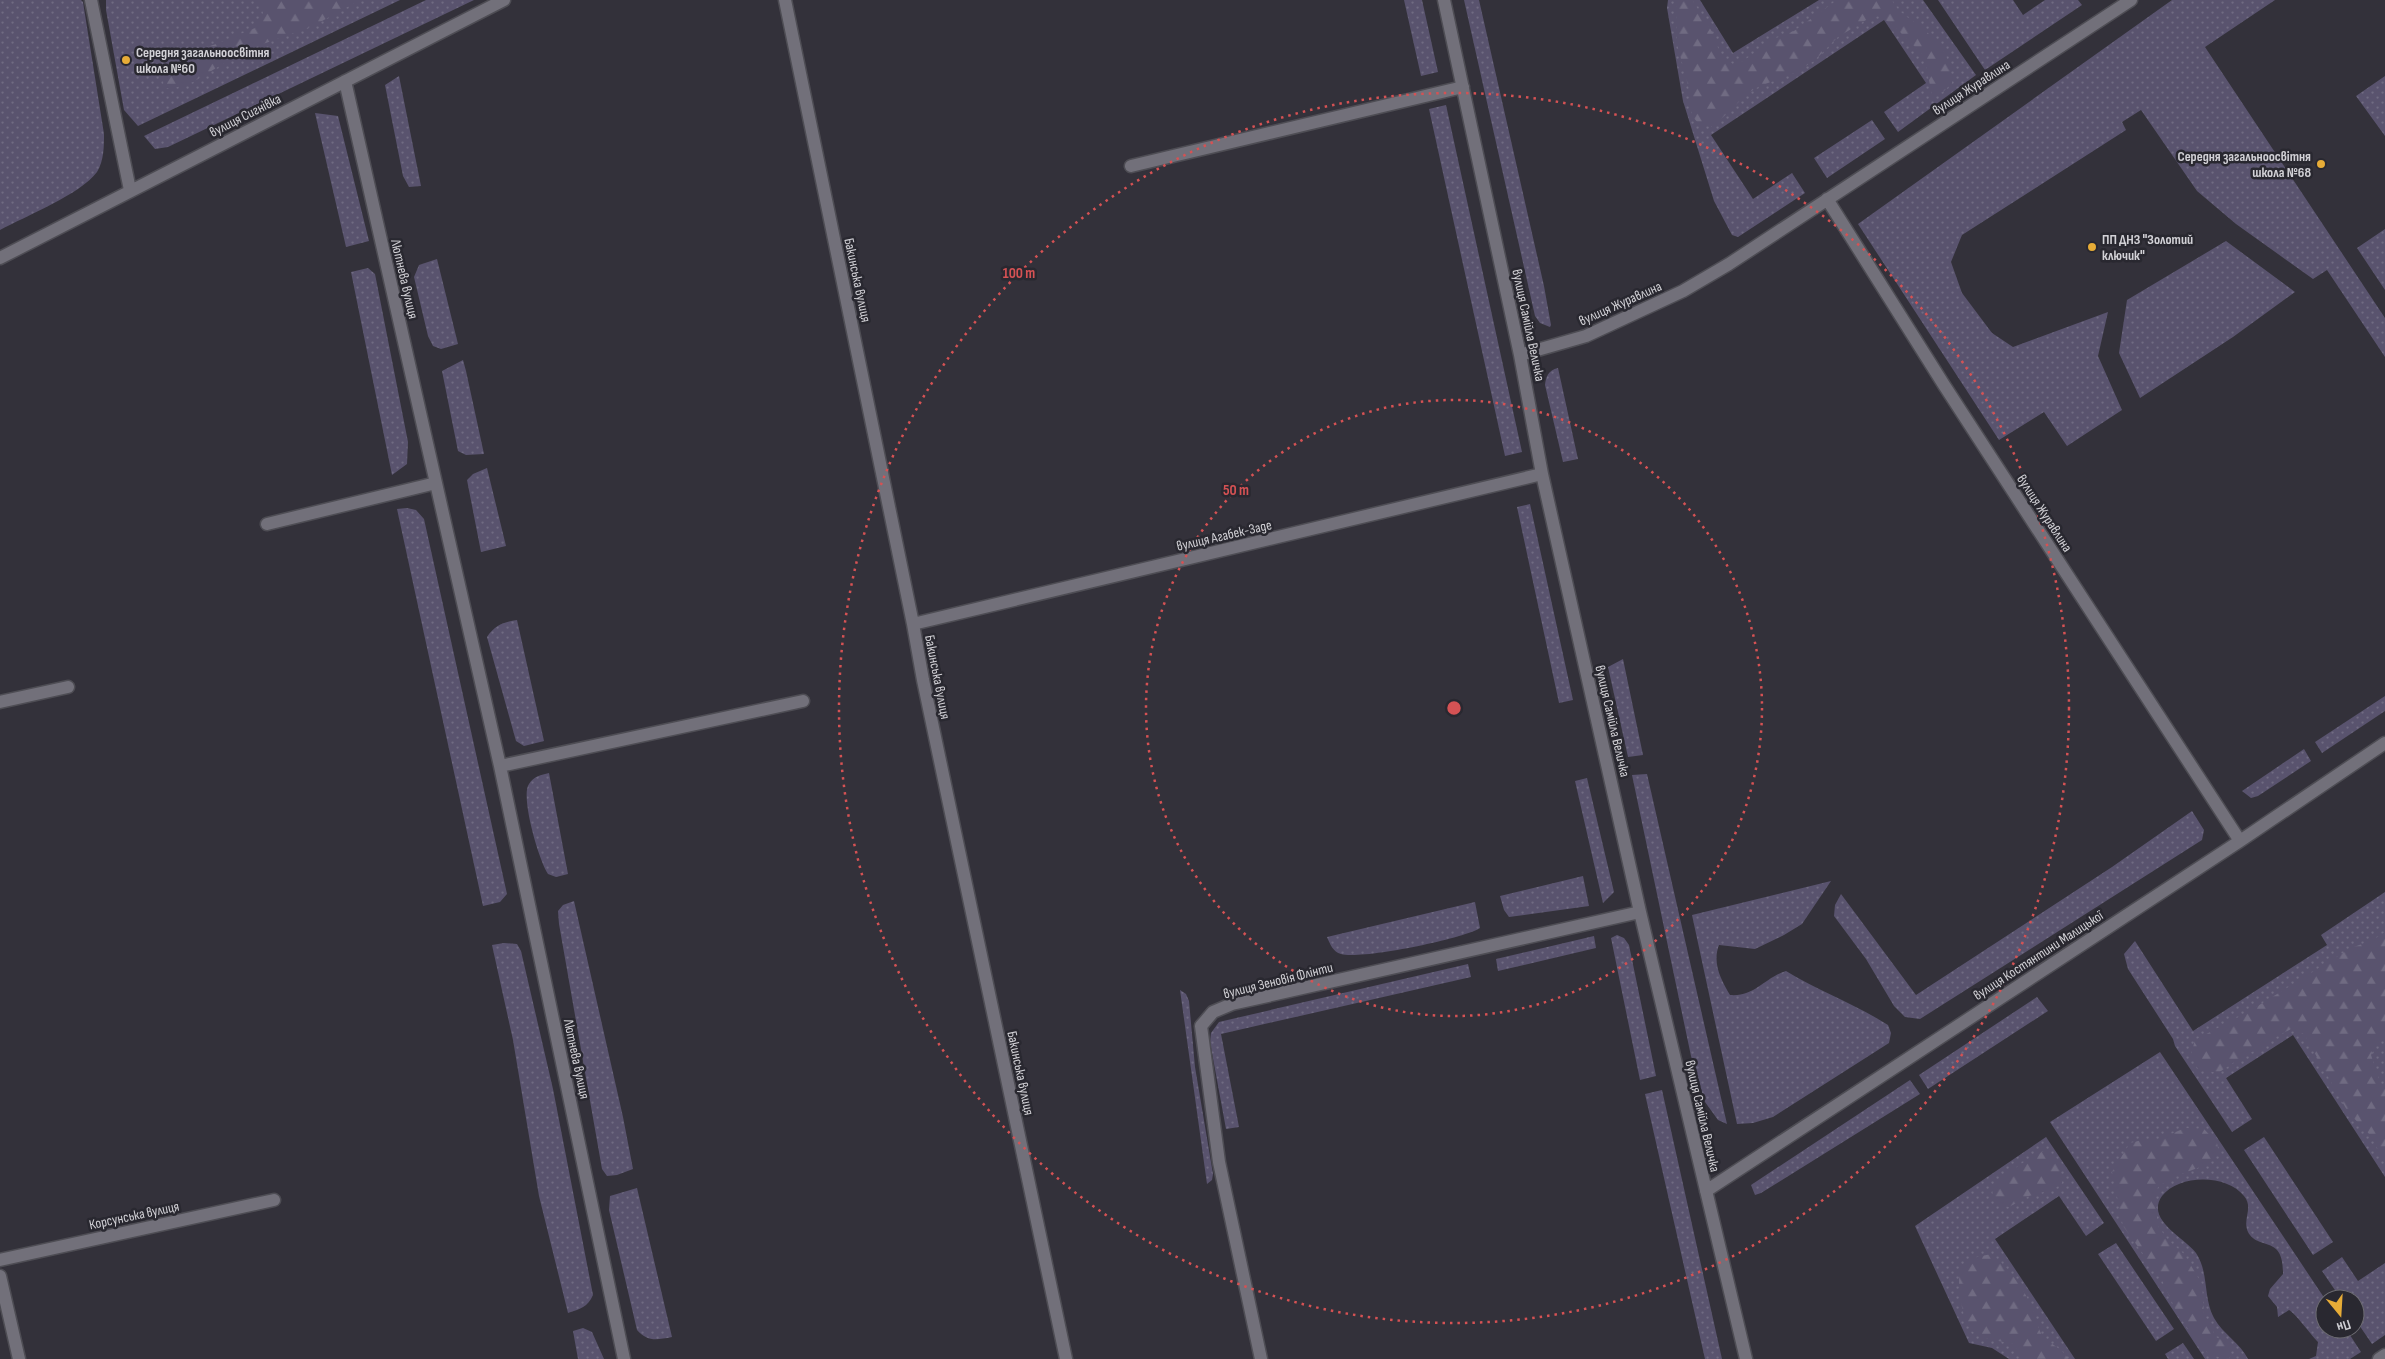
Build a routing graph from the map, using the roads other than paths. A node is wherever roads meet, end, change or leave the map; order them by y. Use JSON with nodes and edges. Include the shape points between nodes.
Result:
{"nodes":[{"id":1,"x":91,"y":0,"type":"edge"},
{"id":2,"x":504,"y":0,"type":"edge"},
{"id":3,"x":785,"y":0,"type":"edge"},
{"id":4,"x":1444,"y":0,"type":"edge"},
{"id":5,"x":2131,"y":0,"type":"edge"},
{"id":6,"x":345,"y":81,"type":"junction"},
{"id":7,"x":1463,"y":87,"type":"junction"},
{"id":8,"x":1131,"y":166,"type":"dead end"},
{"id":9,"x":130,"y":190,"type":"junction"},
{"id":10,"x":1827,"y":199,"type":"junction"},
{"id":11,"x":0,"y":258,"type":"edge"},
{"id":12,"x":1520,"y":355,"type":"junction"},
{"id":13,"x":1542,"y":474,"type":"junction"},
{"id":14,"x":436,"y":483,"type":"junction"},
{"id":15,"x":267,"y":524,"type":"dead end"},
{"id":16,"x":913,"y":624,"type":"junction"},
{"id":17,"x":68,"y":687,"type":"dead end"},
{"id":18,"x":803,"y":701,"type":"dead end"},
{"id":19,"x":0,"y":702,"type":"edge"},
{"id":20,"x":2385,"y":743,"type":"edge"},
{"id":21,"x":500,"y":766,"type":"junction"},
{"id":22,"x":2240,"y":841,"type":"junction"},
{"id":23,"x":1640,"y":912,"type":"junction"},
{"id":24,"x":1706,"y":1191,"type":"junction"},
{"id":25,"x":274,"y":1200,"type":"dead end"},
{"id":26,"x":0,"y":1260,"type":"edge"},
{"id":27,"x":0,"y":1276,"type":"edge"},
{"id":28,"x":2385,"y":1355,"type":"edge"},
{"id":29,"x":19,"y":1359,"type":"edge"},
{"id":30,"x":624,"y":1359,"type":"edge"},
{"id":31,"x":1066,"y":1359,"type":"edge"},
{"id":32,"x":1261,"y":1359,"type":"edge"},
{"id":33,"x":1746,"y":1359,"type":"edge"},
{"id":34,"x":2379,"y":1359,"type":"edge"}],
"edges":[{"from":1,"to":9,"type":"street"},
{"from":2,"to":6,"type":"street","name":"вулиця Сигнівка"},
{"from":3,"to":16,"type":"street","name":"Бакинська вулиця"},
{"from":4,"to":7,"type":"street","name":"вулиця Самійла Величка"},
{"from":5,"to":10,"type":"street","name":"вулиця Журавлина"},
{"from":6,"to":9,"type":"street","name":"вулиця Сигнівка"},
{"from":6,"to":14,"type":"street","name":"Лютнева вулиця"},
{"from":7,"to":8,"type":"street"},
{"from":7,"to":12,"type":"street","name":"вулиця Самійла Величка"},
{"from":9,"to":11,"type":"street","name":"вулиця Сигнівка"},
{"from":10,"to":12,"type":"street","name":"вулиця Журавлина","via":[[1683,291],[1586,336]]},
{"from":10,"to":22,"type":"street","name":"вулиця Журавлина"},
{"from":12,"to":13,"type":"street","name":"вулиця Самійла Величка"},
{"from":13,"to":16,"type":"street","name":"вулиця Агабек-Заде"},
{"from":13,"to":23,"type":"street","name":"вулиця Самійла Величка"},
{"from":14,"to":15,"type":"street"},
{"from":14,"to":21,"type":"street","name":"Лютнева вулиця"},
{"from":16,"to":31,"type":"street","name":"Бакинська вулиця"},
{"from":17,"to":19,"type":"street"},
{"from":18,"to":21,"type":"street"},
{"from":20,"to":22,"type":"street","name":"вулиця Костянтини Малицької"},
{"from":21,"to":30,"type":"street","name":"Лютнева вулиця"},
{"from":22,"to":24,"type":"street","name":"вулиця Костянтини Малицької"},
{"from":23,"to":24,"type":"street","name":"вулиця Самійла Величка"},
{"from":23,"to":32,"type":"street","name":"вулиця Зеновія Флінти","via":[[1232,1004],[1213,1012],[1201,1026],[1219,1162]]},
{"from":24,"to":33,"type":"street","name":"вулиця Самійла Величка"},
{"from":25,"to":26,"type":"street","name":"Корсунська вулиця"},
{"from":27,"to":29,"type":"street"},
{"from":28,"to":34,"type":"street"}]}
